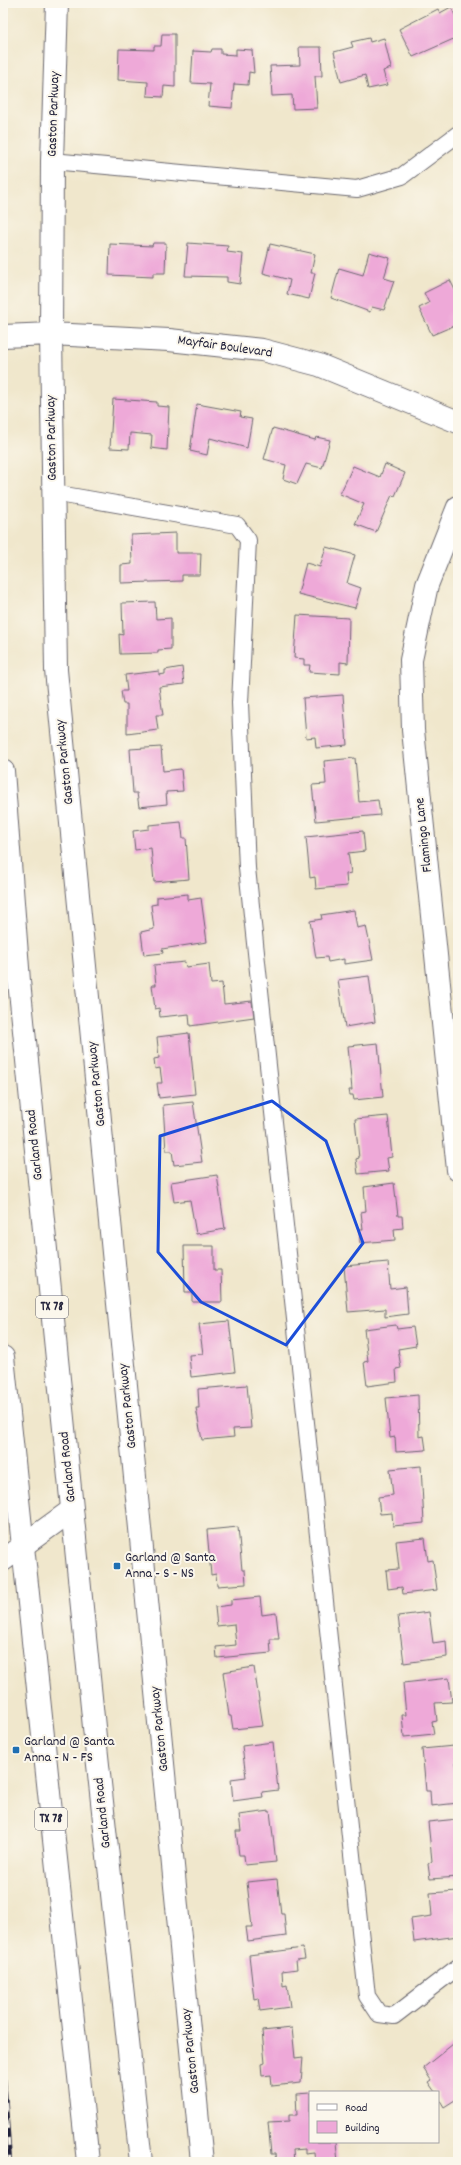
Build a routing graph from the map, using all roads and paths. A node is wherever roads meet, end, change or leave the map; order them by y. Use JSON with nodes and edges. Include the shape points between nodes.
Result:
{"nodes":[{"id":1,"x":57,"y":3,"type":"edge"},
{"id":2,"x":458,"y":134,"type":"edge"},
{"id":3,"x":52,"y":161,"type":"junction"},
{"id":4,"x":51,"y":334,"type":"junction"},
{"id":5,"x":3,"y":336,"type":"edge"},
{"id":6,"x":458,"y":422,"type":"edge"},
{"id":7,"x":53,"y":493,"type":"junction"},
{"id":8,"x":458,"y":507,"type":"edge"},
{"id":9,"x":3,"y":771,"type":"edge"},
{"id":10,"x":11,"y":982,"type":"edge"},
{"id":11,"x":458,"y":1170,"type":"edge"},
{"id":12,"x":3,"y":1357,"type":"edge"},
{"id":13,"x":72,"y":1510,"type":"junction"},
{"id":14,"x":22,"y":1545,"type":"junction"},
{"id":15,"x":3,"y":1560,"type":"edge"},
{"id":16,"x":458,"y":1968,"type":"edge"},
{"id":17,"x":88,"y":2162,"type":"edge"},
{"id":18,"x":141,"y":2162,"type":"edge"},
{"id":19,"x":202,"y":2162,"type":"edge"}],
"edges":[{"from":1,"to":3,"type":"street","name":"Gaston Parkway"},
{"from":2,"to":3,"type":"lane","via":[[402,176],[356,188]]},
{"from":3,"to":4,"type":"street","name":"Gaston Parkway"},
{"from":4,"to":5,"type":"street","name":"Mayfair Boulevard"},
{"from":4,"to":6,"type":"street","name":"Mayfair Boulevard","via":[[169,340],[262,350],[319,365]]},
{"from":4,"to":7,"type":"street","name":"Gaston Parkway"},
{"from":7,"to":16,"type":"lane","via":[[237,525],[248,540],[240,703],[247,868],[367,1996],[379,2014],[394,2016]]},
{"from":7,"to":19,"type":"street","name":"Gaston Parkway","via":[[57,678]]},
{"from":8,"to":11,"type":"street","name":"Flamingo Lane","via":[[428,585],[411,660],[413,730]]},
{"from":9,"to":10,"type":"street","name":"Garland Road","number":"TX 78"},
{"from":10,"to":13,"type":"street","name":"Garland Road","number":"TX 78"},
{"from":12,"to":14,"type":"street","number":"TX 78"},
{"from":13,"to":14,"type":"street"},
{"from":13,"to":18,"type":"street","name":"Garland Road","number":"TX 78"},
{"from":14,"to":15,"type":"street"},
{"from":14,"to":17,"type":"street","number":"TX 78"}]}
